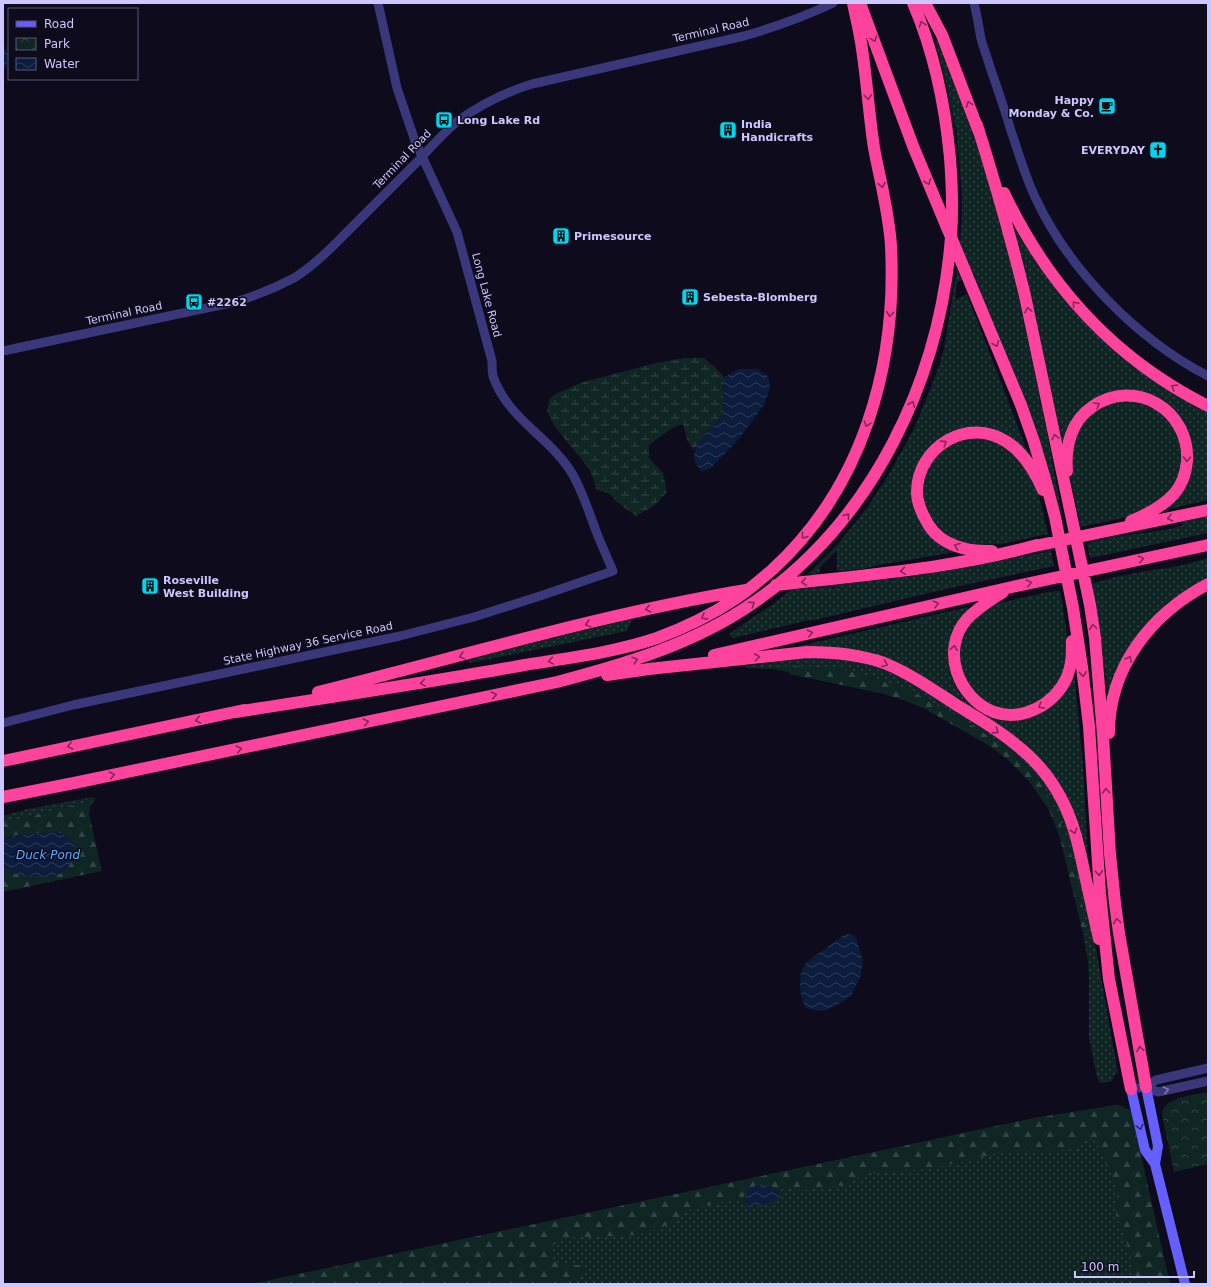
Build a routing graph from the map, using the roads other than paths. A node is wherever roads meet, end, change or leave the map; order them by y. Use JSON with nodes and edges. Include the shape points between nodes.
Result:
{"nodes":[{"id":1,"x":378,"y":3,"type":"edge"},
{"id":2,"x":833,"y":3,"type":"edge"},
{"id":3,"x":853,"y":3,"type":"edge"},
{"id":4,"x":860,"y":3,"type":"edge"},
{"id":5,"x":913,"y":3,"type":"edge"},
{"id":6,"x":925,"y":3,"type":"edge"},
{"id":7,"x":974,"y":3,"type":"edge"},
{"id":8,"x":977,"y":126,"type":"junction"},
{"id":9,"x":422,"y":156,"type":"junction"},
{"id":10,"x":3,"y":352,"type":"edge"},
{"id":11,"x":1208,"y":376,"type":"edge"},
{"id":12,"x":1208,"y":406,"type":"edge"},
{"id":13,"x":1208,"y":510,"type":"edge"},
{"id":14,"x":1071,"y":516,"type":"junction"},
{"id":15,"x":1055,"y":517,"type":"junction"},
{"id":16,"x":1105,"y":531,"type":"junction"},
{"id":17,"x":1208,"y":544,"type":"edge"},
{"id":18,"x":1037,"y":545,"type":"junction"},
{"id":19,"x":612,"y":571,"type":"joint"},
{"id":20,"x":1208,"y":584,"type":"edge"},
{"id":21,"x":1012,"y":587,"type":"junction"},
{"id":22,"x":1073,"y":608,"type":"junction"},
{"id":23,"x":649,"y":669,"type":"junction"},
{"id":24,"x":557,"y":682,"type":"junction"},
{"id":25,"x":236,"y":712,"type":"junction"},
{"id":26,"x":3,"y":723,"type":"edge"},
{"id":27,"x":3,"y":761,"type":"edge"},
{"id":28,"x":1105,"y":764,"type":"junction"},
{"id":29,"x":74,"y":783,"type":"junction"},
{"id":30,"x":3,"y":797,"type":"edge"},
{"id":31,"x":3,"y":804,"type":"edge"},
{"id":32,"x":1109,"y":979,"type":"junction"},
{"id":33,"x":1208,"y":1068,"type":"edge"},
{"id":34,"x":1208,"y":1081,"type":"edge"},
{"id":35,"x":1146,"y":1087,"type":"junction"},
{"id":36,"x":1131,"y":1089,"type":"junction"},
{"id":37,"x":1155,"y":1164,"type":"junction"},
{"id":38,"x":1185,"y":1284,"type":"edge"}],
"edges":[{"from":1,"to":9,"type":"street","name":"Long Lake Road","via":[[397,88]]},
{"from":2,"to":9,"type":"street","name":"Terminal Road","via":[[773,28],[744,36],[513,90],[458,121]]},
{"from":3,"to":25,"type":"highway","one_way":true,"via":[[862,46],[874,147],[889,224],[891,282],[888,332],[879,382],[866,429],[832,499],[800,541],[737,598],[698,620],[654,639],[617,649],[453,678]]},
{"from":4,"to":15,"type":"highway","one_way":true,"via":[[913,146],[1021,405],[1046,479]]},
{"from":24,"to":5,"type":"highway","one_way":true,"via":[[622,664],[677,644],[710,629],[754,603],[821,546],[858,502],[886,456],[911,406],[929,355],[943,302],[952,236],[952,191],[943,102],[929,46]]},
{"from":8,"to":6,"type":"highway","one_way":true,"via":[[942,35]]},
{"from":7,"to":11,"type":"street","via":[[982,40],[1023,167],[1036,199],[1054,232],[1085,275],[1125,316],[1170,353]]},
{"from":12,"to":8,"type":"highway","one_way":true,"via":[[1161,379],[1119,347],[1061,287],[1012,210]]},
{"from":14,"to":8,"type":"highway","one_way":true,"via":[[1015,254]]},
{"from":9,"to":10,"type":"street","name":"Terminal Road","via":[[322,256],[276,287],[235,302]]},
{"from":9,"to":19,"type":"street","name":"Long Lake Road","via":[[457,232],[499,391],[521,420],[573,474]]},
{"from":13,"to":16,"type":"highway","one_way":true},
{"from":14,"to":16,"type":"highway","one_way":true,"via":[[1066,463],[1070,437],[1079,419],[1087,410],[1106,399],[1138,397],[1156,403],[1174,417],[1184,436],[1187,446],[1187,469],[1174,494],[1164,503],[1150,512]]},
{"from":28,"to":14,"type":"highway","one_way":true,"via":[[1095,638]]},
{"from":18,"to":15,"type":"highway","one_way":true,"via":[[1012,550],[969,550],[953,545],[938,535],[924,517],[918,498],[921,470],[927,459],[946,440],[956,436],[977,433],[999,438],[1017,450],[1034,472]]},
{"from":15,"to":22,"type":"highway"},
{"from":16,"to":18,"type":"highway"},
{"from":21,"to":17,"type":"highway","one_way":true},
{"from":18,"to":25,"type":"highway","one_way":true,"via":[[1015,552],[961,562],[751,589],[625,614]]},
{"from":19,"to":26,"type":"street","name":"State Highway 36 Service Road","via":[[474,617],[400,636],[73,705]]},
{"from":28,"to":20,"type":"highway","one_way":true,"via":[[1114,697],[1121,674],[1132,653],[1164,614],[1178,602]]},
{"from":22,"to":21,"type":"highway","one_way":true,"via":[[1070,667],[1067,677],[1055,695],[1046,703],[1023,714],[994,712],[966,691],[955,668],[954,648],[960,628],[973,613]]},
{"from":23,"to":21,"type":"highway","one_way":true},
{"from":22,"to":32,"type":"highway","one_way":true,"via":[[1088,726]]},
{"from":23,"to":24,"type":"highway"},
{"from":23,"to":32,"type":"highway","one_way":true,"via":[[807,652],[846,654],[884,663],[902,671],[1015,743],[1045,775],[1070,819]]},
{"from":29,"to":24,"type":"highway","one_way":true},
{"from":25,"to":27,"type":"highway","one_way":true},
{"from":35,"to":28,"type":"highway","one_way":true,"via":[[1116,911]]},
{"from":29,"to":30,"type":"highway"},
{"from":29,"to":31,"type":"highway"},
{"from":32,"to":36,"type":"highway"},
{"from":33,"to":35,"type":"street","via":[[1156,1080]]},
{"from":35,"to":34,"type":"street","one_way":true,"via":[[1158,1092]]},
{"from":35,"to":36,"type":"street"},
{"from":35,"to":37,"type":"main road","via":[[1158,1146]]},
{"from":36,"to":37,"type":"main road","one_way":true,"via":[[1145,1150]]},
{"from":37,"to":38,"type":"main road"}]}
